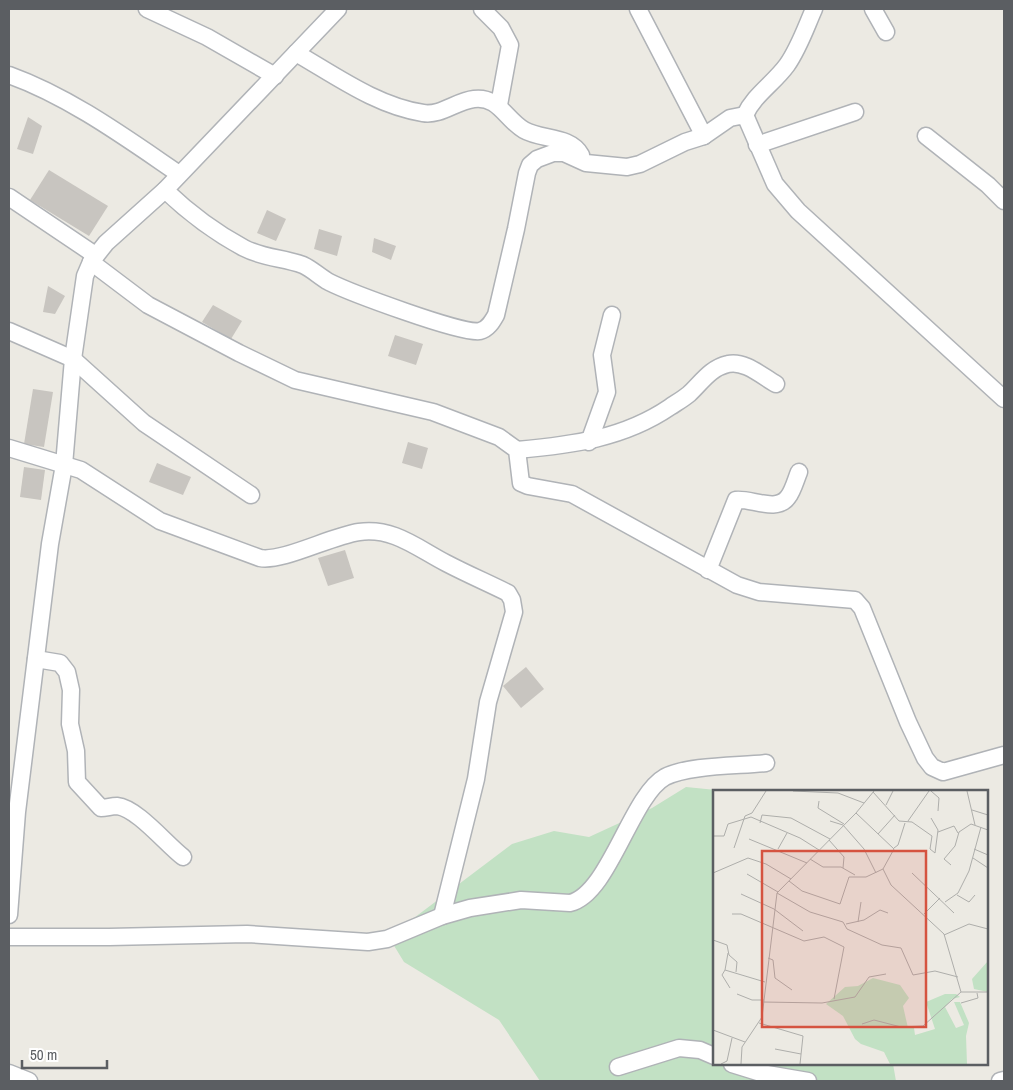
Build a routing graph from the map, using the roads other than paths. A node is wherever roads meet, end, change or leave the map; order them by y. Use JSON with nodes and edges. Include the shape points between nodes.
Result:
{"nodes":[{"id":1,"x":147,"y":9,"type":"edge"},
{"id":2,"x":338,"y":9,"type":"edge"},
{"id":3,"x":482,"y":9,"type":"edge"},
{"id":4,"x":638,"y":9,"type":"edge"},
{"id":5,"x":814,"y":9,"type":"edge"},
{"id":6,"x":874,"y":9,"type":"edge"},
{"id":7,"x":886,"y":32,"type":"dead end"},
{"id":8,"x":296,"y":53,"type":"junction"},
{"id":9,"x":9,"y":75,"type":"edge"},
{"id":10,"x":274,"y":76,"type":"junction"},
{"id":11,"x":499,"y":105,"type":"junction"},
{"id":12,"x":855,"y":112,"type":"dead end"},
{"id":13,"x":745,"y":115,"type":"junction"},
{"id":14,"x":704,"y":136,"type":"junction"},
{"id":15,"x":926,"y":136,"type":"dead end"},
{"id":16,"x":757,"y":145,"type":"junction"},
{"id":17,"x":586,"y":163,"type":"junction"},
{"id":18,"x":179,"y":174,"type":"junction"},
{"id":19,"x":165,"y":190,"type":"junction"},
{"id":20,"x":9,"y":197,"type":"edge"},
{"id":21,"x":1004,"y":202,"type":"edge"},
{"id":22,"x":93,"y":258,"type":"junction"},
{"id":23,"x":612,"y":315,"type":"dead end"},
{"id":24,"x":9,"y":331,"type":"edge"},
{"id":25,"x":73,"y":359,"type":"junction"},
{"id":26,"x":776,"y":384,"type":"dead end"},
{"id":27,"x":1002,"y":392,"type":"edge"},
{"id":28,"x":589,"y":442,"type":"junction"},
{"id":29,"x":9,"y":448,"type":"edge"},
{"id":30,"x":517,"y":450,"type":"junction"},
{"id":31,"x":64,"y":465,"type":"junction"},
{"id":32,"x":799,"y":472,"type":"dead end"},
{"id":33,"x":251,"y":495,"type":"dead end"},
{"id":34,"x":708,"y":570,"type":"junction"},
{"id":35,"x":36,"y":660,"type":"junction"},
{"id":36,"x":1004,"y":755,"type":"edge"},
{"id":37,"x":766,"y":763,"type":"dead end"},
{"id":38,"x":13,"y":810,"type":"edge"},
{"id":39,"x":183,"y":857,"type":"dead end"},
{"id":40,"x":9,"y":915,"type":"edge"},
{"id":41,"x":442,"y":916,"type":"junction"},
{"id":42,"x":9,"y":937,"type":"edge"},
{"id":43,"x":713,"y":1056,"type":"edge"},
{"id":44,"x":735,"y":1065,"type":"edge"},
{"id":45,"x":618,"y":1067,"type":"dead end"},
{"id":46,"x":9,"y":1073,"type":"edge"},
{"id":47,"x":1004,"y":1080,"type":"edge"},
{"id":48,"x":29,"y":1081,"type":"edge"},
{"id":49,"x":808,"y":1081,"type":"edge"},
{"id":50,"x":1000,"y":1081,"type":"edge"}],
"edges":[{"from":1,"to":10,"type":"street"},
{"from":2,"to":8,"type":"street"},
{"from":3,"to":11,"type":"street","via":[[504,32],[510,45]]},
{"from":4,"to":14,"type":"street"},
{"from":5,"to":13,"type":"street","via":[[787,66],[755,99]]},
{"from":6,"to":7,"type":"street"},
{"from":8,"to":10,"type":"street"},
{"from":8,"to":11,"type":"street","via":[[370,95],[423,113],[435,113],[474,99],[486,99]]},
{"from":9,"to":18,"type":"street","via":[[73,106]]},
{"from":10,"to":18,"type":"street"},
{"from":11,"to":17,"type":"street","via":[[522,129],[575,146]]},
{"from":12,"to":16,"type":"street"},
{"from":13,"to":14,"type":"street","via":[[730,118]]},
{"from":13,"to":16,"type":"street"},
{"from":14,"to":17,"type":"street","via":[[628,167]]},
{"from":15,"to":21,"type":"street","via":[[988,185]]},
{"from":16,"to":27,"type":"street","via":[[775,184],[798,211]]},
{"from":17,"to":19,"type":"street","via":[[564,153],[553,153],[537,159],[530,166],[496,316],[487,328],[473,331],[398,310],[330,282],[302,265],[246,249],[223,236]]},
{"from":18,"to":19,"type":"street"},
{"from":19,"to":22,"type":"street"},
{"from":20,"to":22,"type":"street"},
{"from":22,"to":25,"type":"street","via":[[82,288]]},
{"from":22,"to":30,"type":"street","via":[[148,305],[295,380],[433,412],[499,437]]},
{"from":23,"to":28,"type":"street","via":[[602,355],[607,392]]},
{"from":24,"to":25,"type":"street"},
{"from":25,"to":31,"type":"street"},
{"from":25,"to":33,"type":"street","via":[[144,423]]},
{"from":26,"to":28,"type":"street","via":[[739,363],[728,364],[716,368],[668,409],[631,429]]},
{"from":28,"to":30,"type":"street"},
{"from":29,"to":31,"type":"street"},
{"from":30,"to":34,"type":"street","via":[[521,482],[572,494]]},
{"from":31,"to":35,"type":"street","via":[[50,544]]},
{"from":31,"to":41,"type":"street","via":[[93,476],[160,521],[260,558],[272,558],[360,532],[383,532],[400,537],[508,593],[514,612],[488,702],[476,779]]},
{"from":32,"to":34,"type":"street","via":[[788,497],[782,502],[736,500]]},
{"from":34,"to":36,"type":"street","via":[[759,592],[855,600],[862,608],[908,722],[932,767],[944,772]]},
{"from":35,"to":38,"type":"street"},
{"from":35,"to":39,"type":"street","via":[[60,663],[67,672],[71,690],[70,724],[80,786],[101,808],[118,806],[144,820]]},
{"from":37,"to":41,"type":"street","via":[[678,771],[662,778],[641,805],[612,858],[577,901],[498,903]]},
{"from":38,"to":40,"type":"street"},
{"from":41,"to":42,"type":"street","via":[[393,937],[368,942],[247,934]]},
{"from":43,"to":45,"type":"street","via":[[700,1050],[679,1048]]},
{"from":44,"to":49,"type":"street"},
{"from":46,"to":48,"type":"street"},
{"from":47,"to":50,"type":"street"}]}
